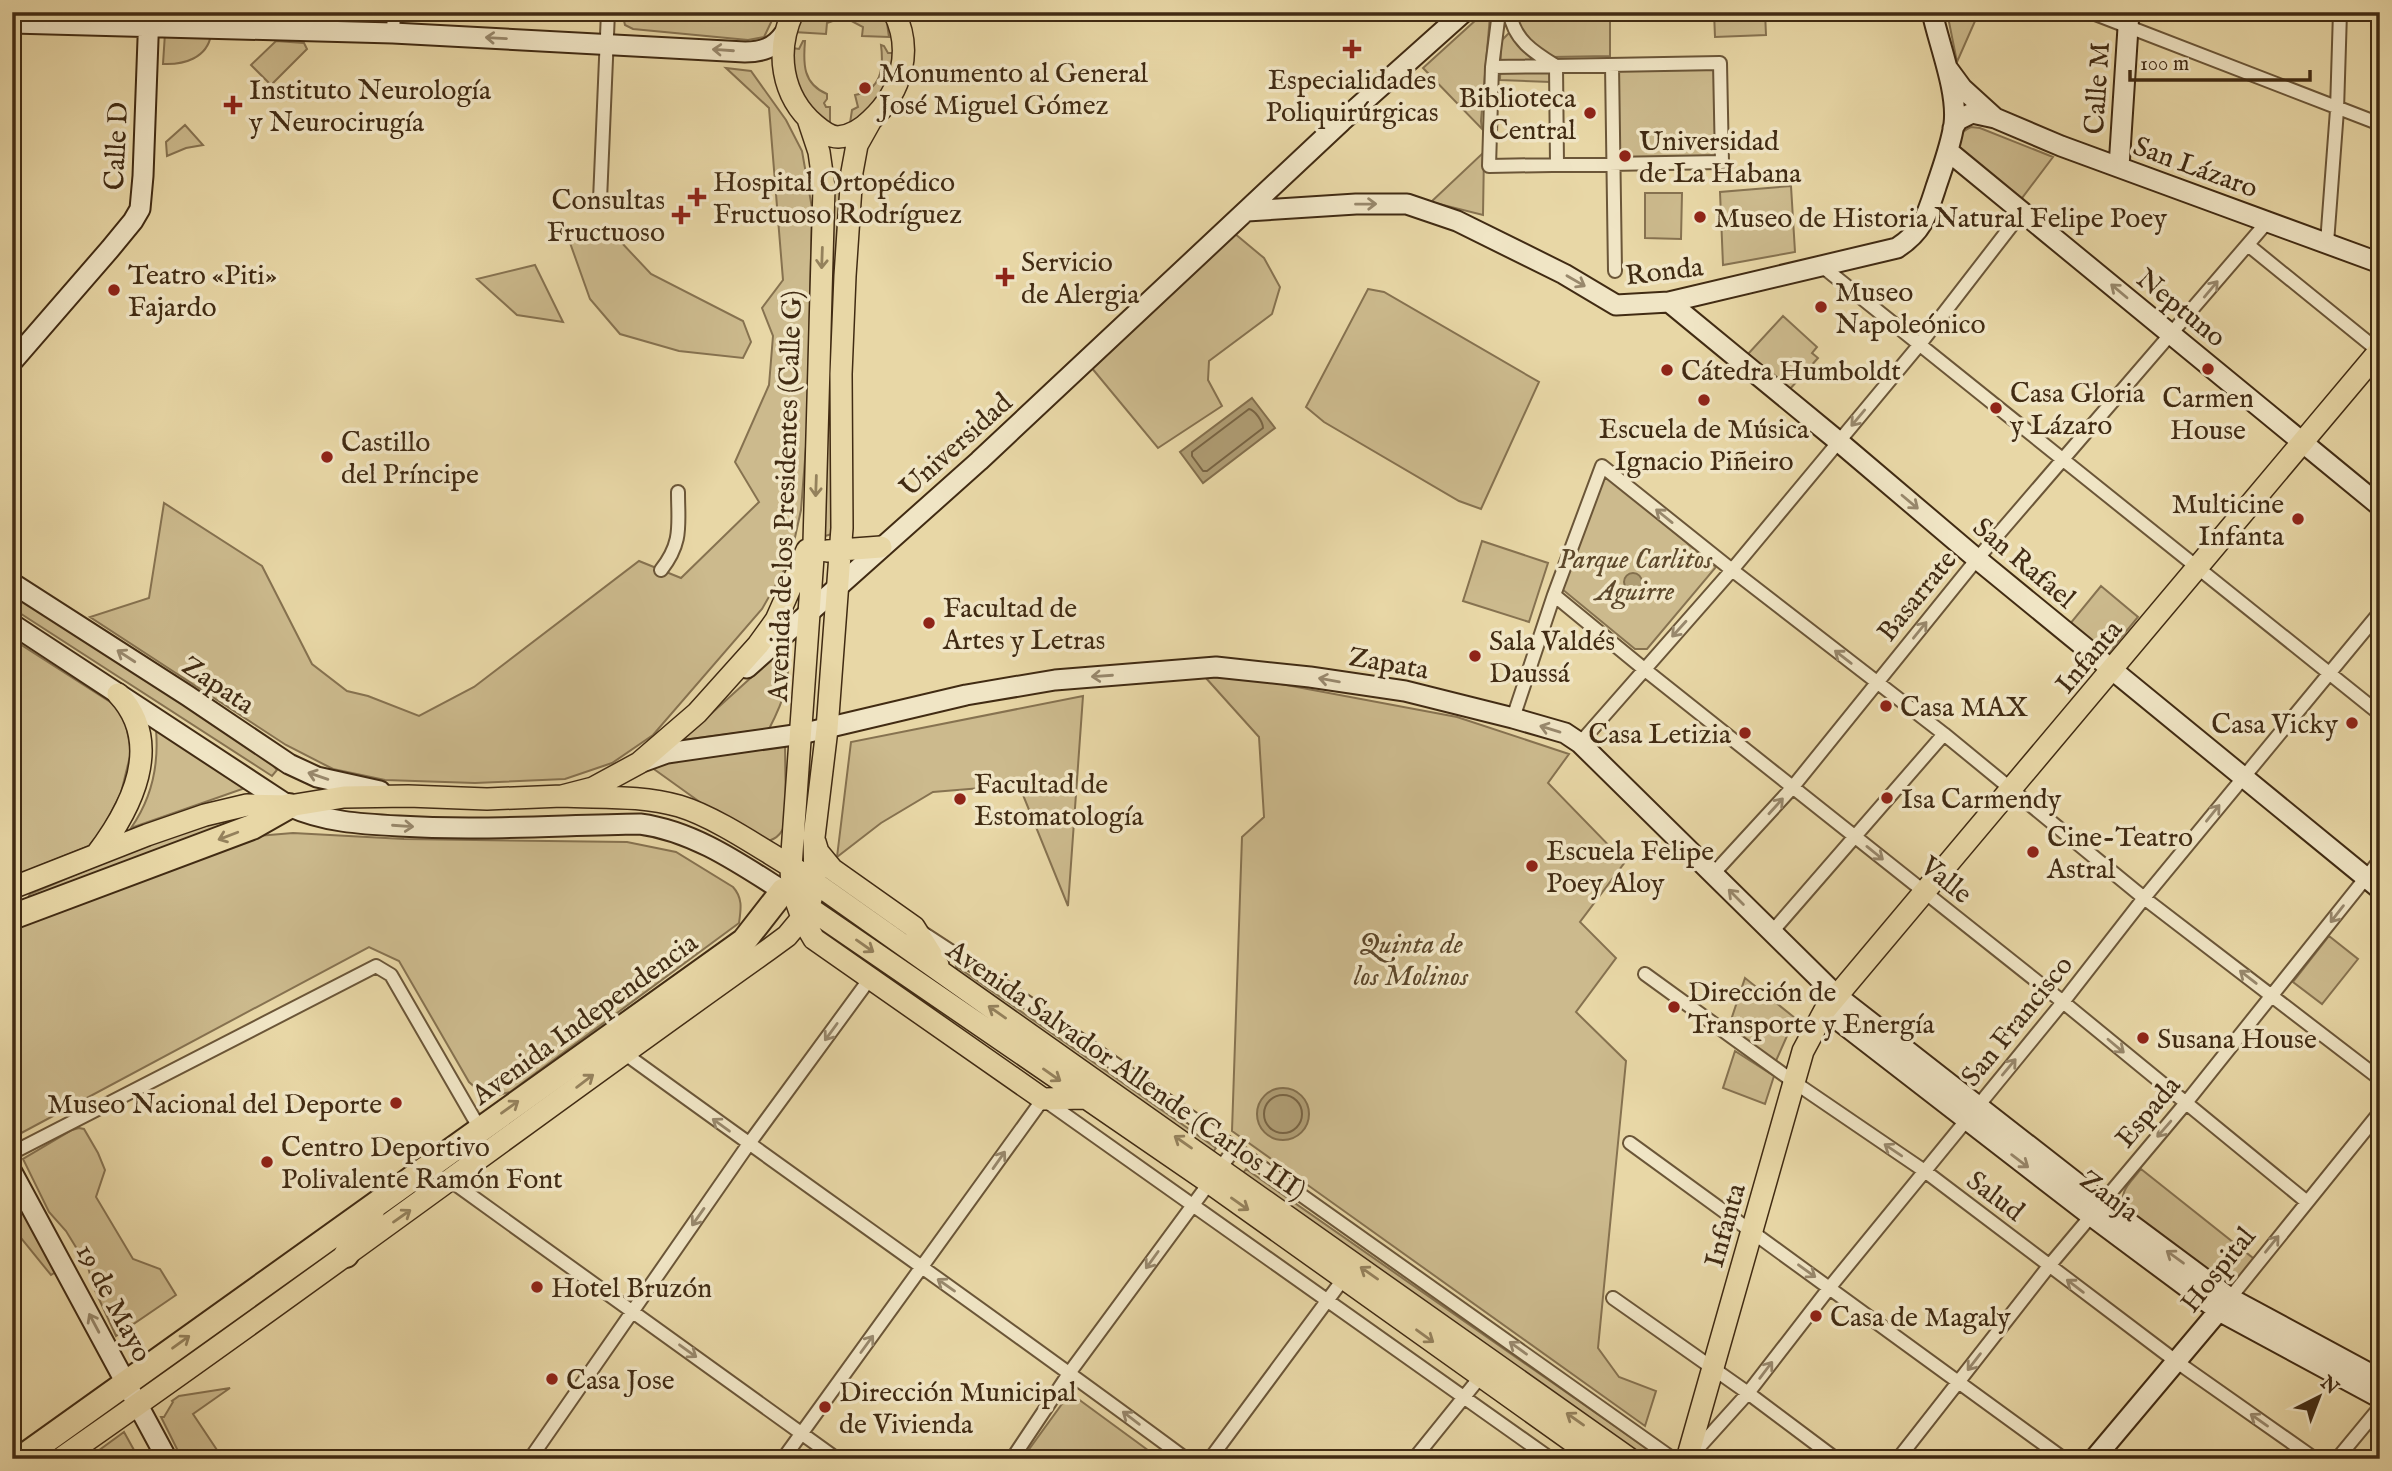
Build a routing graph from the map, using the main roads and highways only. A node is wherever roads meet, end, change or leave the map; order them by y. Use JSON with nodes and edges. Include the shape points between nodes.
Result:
{"nodes":[{"id":1,"x":793,"y":12,"type":"edge"},
{"id":2,"x":894,"y":12,"type":"edge"},
{"id":3,"x":1464,"y":12,"type":"edge"},
{"id":4,"x":1932,"y":12,"type":"edge"},
{"id":5,"x":149,"y":19,"type":"edge"},
{"id":6,"x":2129,"y":20,"type":"edge"},
{"id":7,"x":12,"y":23,"type":"edge"},
{"id":8,"x":784,"y":34,"type":"junction"},
{"id":9,"x":1945,"y":66,"type":"junction"},
{"id":10,"x":1995,"y":118,"type":"junction"},
{"id":11,"x":808,"y":119,"type":"junction"},
{"id":12,"x":871,"y":120,"type":"junction"},
{"id":13,"x":1953,"y":128,"type":"junction"},
{"id":14,"x":1948,"y":151,"type":"junction"},
{"id":15,"x":2119,"y":167,"type":"junction"},
{"id":16,"x":1288,"y":189,"type":"junction"},
{"id":17,"x":1247,"y":211,"type":"junction"},
{"id":18,"x":2380,"y":263,"type":"edge"},
{"id":19,"x":1669,"y":302,"type":"junction"},
{"id":20,"x":2380,"y":351,"type":"edge"},
{"id":21,"x":12,"y":362,"type":"edge"},
{"id":22,"x":817,"y":373,"type":"junction"},
{"id":23,"x":841,"y":374,"type":"junction"},
{"id":24,"x":2304,"y":443,"type":"junction"},
{"id":25,"x":2380,"y":506,"type":"edge"},
{"id":26,"x":842,"y":516,"type":"junction"},
{"id":27,"x":814,"y":538,"type":"junction"},
{"id":28,"x":888,"y":541,"type":"junction"},
{"id":29,"x":840,"y":551,"type":"junction"},
{"id":30,"x":12,"y":583,"type":"edge"},
{"id":31,"x":837,"y":585,"type":"junction"},
{"id":32,"x":809,"y":612,"type":"junction"},
{"id":33,"x":12,"y":624,"type":"edge"},
{"id":34,"x":2112,"y":671,"type":"junction"},
{"id":35,"x":118,"y":694,"type":"junction"},
{"id":36,"x":697,"y":713,"type":"junction"},
{"id":37,"x":827,"y":729,"type":"junction"},
{"id":38,"x":801,"y":734,"type":"junction"},
{"id":39,"x":639,"y":764,"type":"junction"},
{"id":40,"x":408,"y":796,"type":"junction"},
{"id":41,"x":562,"y":796,"type":"junction"},
{"id":42,"x":289,"y":806,"type":"junction"},
{"id":43,"x":814,"y":837,"type":"junction"},
{"id":44,"x":96,"y":855,"type":"junction"},
{"id":45,"x":815,"y":883,"type":"junction"},
{"id":46,"x":2373,"y":883,"type":"edge"},
{"id":47,"x":12,"y":888,"type":"edge"},
{"id":48,"x":795,"y":890,"type":"junction"},
{"id":49,"x":12,"y":917,"type":"edge"},
{"id":50,"x":814,"y":939,"type":"junction"},
{"id":51,"x":775,"y":944,"type":"junction"},
{"id":52,"x":947,"y":977,"type":"junction"},
{"id":53,"x":1831,"y":1003,"type":"junction"},
{"id":54,"x":1084,"y":1098,"type":"junction"},
{"id":55,"x":13,"y":1174,"type":"edge"},
{"id":56,"x":1215,"y":1175,"type":"junction"},
{"id":57,"x":376,"y":1205,"type":"junction"},
{"id":58,"x":346,"y":1255,"type":"junction"},
{"id":59,"x":2225,"y":1304,"type":"junction"},
{"id":60,"x":2380,"y":1379,"type":"edge"},
{"id":61,"x":126,"y":1383,"type":"junction"},
{"id":62,"x":2380,"y":1398,"type":"edge"},
{"id":63,"x":138,"y":1405,"type":"junction"},
{"id":64,"x":20,"y":1459,"type":"edge"},
{"id":65,"x":60,"y":1459,"type":"edge"},
{"id":66,"x":167,"y":1459,"type":"edge"},
{"id":67,"x":1597,"y":1459,"type":"edge"},
{"id":68,"x":1630,"y":1459,"type":"edge"},
{"id":69,"x":1688,"y":1459,"type":"edge"},
{"id":70,"x":2095,"y":1459,"type":"edge"}],
"edges":[{"from":1,"to":8,"type":"main road"},
{"from":2,"to":12,"type":"main road","via":[[904,41],[901,75],[888,101]]},
{"from":3,"to":16,"type":"main road","name":"Universidad"},
{"from":4,"to":9,"type":"main road","name":"Ronda"},
{"from":5,"to":7,"type":"main road"},
{"from":8,"to":5,"type":"main road","one_way":true,"via":[[773,46],[758,52]]},
{"from":5,"to":21,"type":"main road","name":"Calle D","via":[[140,209]]},
{"from":6,"to":15,"type":"main road","name":"Calle M"},
{"from":8,"to":11,"type":"main road","via":[[783,73]]},
{"from":9,"to":10,"type":"main road","name":"San Lázaro"},
{"from":9,"to":13,"type":"main road","name":"Ronda"},
{"from":10,"to":13,"type":"main road","name":"San Lázaro","via":[[1972,113]]},
{"from":10,"to":15,"type":"main road","name":"San Lázaro"},
{"from":11,"to":12,"type":"main road","via":[[834,137],[853,134]]},
{"from":11,"to":22,"type":"main road","name":"Avenida de los Presidentes (Calle G)","one_way":true,"via":[[824,187]]},
{"from":12,"to":23,"type":"main road","name":"Avenida de los Presidentes (Calle G)","via":[[857,145],[852,172]]},
{"from":13,"to":14,"type":"main road","name":"Ronda"},
{"from":14,"to":19,"type":"main road","name":"Ronda","via":[[1927,216],[1910,240],[1897,248]]},
{"from":24,"to":14,"type":"main road","name":"Neptuno","one_way":true},
{"from":15,"to":18,"type":"main road","name":"San Lázaro"},
{"from":16,"to":17,"type":"main road","name":"Ronda"},
{"from":16,"to":17,"type":"main road","name":"Universidad"},
{"from":16,"to":19,"type":"main road","name":"Ronda","one_way":true,"via":[[1407,204],[1457,220],[1616,305]]},
{"from":17,"to":28,"type":"main road","name":"Universidad"},
{"from":19,"to":34,"type":"main road","name":"San Rafael","one_way":true},
{"from":20,"to":24,"type":"main road","name":"Infanta"},
{"from":22,"to":23,"type":"main road"},
{"from":22,"to":27,"type":"main road","name":"Avenida de los Presidentes (Calle G)","one_way":true},
{"from":23,"to":26,"type":"main road","name":"Avenida de los Presidentes (Calle G)"},
{"from":24,"to":25,"type":"main road","name":"Neptuno"},
{"from":24,"to":34,"type":"main road","name":"Infanta"},
{"from":26,"to":28,"type":"main road","via":[[854,535],[869,543]]},
{"from":26,"to":29,"type":"main road","name":"Avenida de los Presidentes (Calle G)"},
{"from":27,"to":29,"type":"main road","via":[[822,550]]},
{"from":27,"to":32,"type":"main road","name":"Avenida de los Presidentes (Calle G)"},
{"from":27,"to":36,"type":"main road","via":[[776,620]]},
{"from":28,"to":29,"type":"main road"},
{"from":28,"to":31,"type":"main road","name":"Universidad"},
{"from":29,"to":31,"type":"main road","name":"Avenida de los Presidentes (Calle G)"},
{"from":40,"to":30,"type":"main road","name":"Zapata","one_way":true,"via":[[317,777],[289,764]]},
{"from":31,"to":32,"type":"main road","name":"Universidad"},
{"from":31,"to":37,"type":"main road","name":"Avenida de los Presidentes (Calle G)"},
{"from":32,"to":36,"type":"main road","name":"Universidad"},
{"from":32,"to":38,"type":"main road","name":"Avenida de los Presidentes (Calle G)"},
{"from":33,"to":35,"type":"main road"},
{"from":34,"to":46,"type":"main road","name":"San Rafael"},
{"from":34,"to":53,"type":"main road","name":"Infanta"},
{"from":35,"to":42,"type":"main road"},
{"from":35,"to":44,"type":"main road","via":[[130,706],[140,731],[140,763],[128,803]]},
{"from":36,"to":39,"type":"main road"},
{"from":37,"to":38,"type":"main road","name":"Zapata"},
{"from":37,"to":43,"type":"main road","name":"Avenida de los Presidentes (Calle G)"},
{"from":53,"to":37,"type":"main road","name":"Zapata","one_way":true,"via":[[1771,933],[1580,743],[1564,733],[1513,718],[1405,691],[1216,667],[1055,680],[966,695]]},
{"from":38,"to":39,"type":"main road","name":"Zapata","via":[[667,753]]},
{"from":38,"to":48,"type":"main road","name":"Avenida de los Presidentes (Calle G)"},
{"from":39,"to":41,"type":"main road","name":"Zapata","via":[[593,788]]},
{"from":40,"to":41,"type":"main road","name":"Zapata"},
{"from":40,"to":42,"type":"main road","name":"Zapata","via":[[344,797]]},
{"from":41,"to":48,"type":"main road","via":[[639,799],[679,806],[769,854]]},
{"from":42,"to":44,"type":"main road","name":"Zapata","via":[[247,805],[205,815]]},
{"from":42,"to":48,"type":"main road","name":"Avenida Salvador Allende (Carlos III)","one_way":true,"via":[[337,821],[415,827],[662,827],[690,836]]},
{"from":42,"to":49,"type":"highway","one_way":true,"via":[[252,827]]},
{"from":43,"to":45,"type":"main road","name":"Avenida de los Presidentes (Calle G)"},
{"from":43,"to":48,"type":"main road","name":"Avenida de los Presidentes (Calle G)"},
{"from":43,"to":52,"type":"main road","via":[[818,852],[832,869],[914,927]]},
{"from":44,"to":47,"type":"main road","name":"Zapata"},
{"from":45,"to":48,"type":"main road","name":"Avenida Independencia"},
{"from":45,"to":52,"type":"main road","name":"Avenida Salvador Allende (Carlos III)"},
{"from":48,"to":50,"type":"main road"},
{"from":48,"to":51,"type":"main road","name":"Avenida Independencia","via":[[787,936]]},
{"from":48,"to":54,"type":"main road","name":"Avenida Salvador Allende (Carlos III)","one_way":true},
{"from":57,"to":48,"type":"highway","name":"Avenida Independencia","one_way":true,"via":[[744,941]]},
{"from":50,"to":51,"type":"main road"},
{"from":50,"to":54,"type":"main road","via":[[1042,1099]]},
{"from":58,"to":51,"type":"main road","name":"Avenida Independencia","one_way":true},
{"from":56,"to":52,"type":"main road","name":"Avenida Salvador Allende (Carlos III)","one_way":true},
{"from":53,"to":59,"type":"main road","name":"Zanja"},
{"from":53,"to":69,"type":"main road","name":"Infanta","via":[[1803,1051]]},
{"from":54,"to":56,"type":"main road","name":"Avenida Salvador Allende (Carlos III)"},
{"from":61,"to":55,"type":"main road","name":"19 de Mayo","one_way":true},
{"from":56,"to":67,"type":"main road","name":"Avenida Salvador Allende (Carlos III)","one_way":true,"via":[[1344,1278]]},
{"from":68,"to":56,"type":"main road","name":"Avenida Salvador Allende (Carlos III)","one_way":true},
{"from":57,"to":58,"type":"highway"},
{"from":61,"to":57,"type":"highway","name":"Avenida Independencia","one_way":true},
{"from":58,"to":63,"type":"main road","name":"Avenida Independencia"},
{"from":59,"to":60,"type":"main road","name":"Zanja"},
{"from":59,"to":62,"type":"main road","name":"Zanja"},
{"from":59,"to":70,"type":"main road","name":"Hospital"},
{"from":61,"to":63,"type":"main road","name":"19 de Mayo"},
{"from":61,"to":64,"type":"highway","name":"Avenida Independencia"},
{"from":63,"to":65,"type":"main road","name":"Avenida Independencia"},
{"from":63,"to":66,"type":"main road","name":"19 de Mayo"}]}
